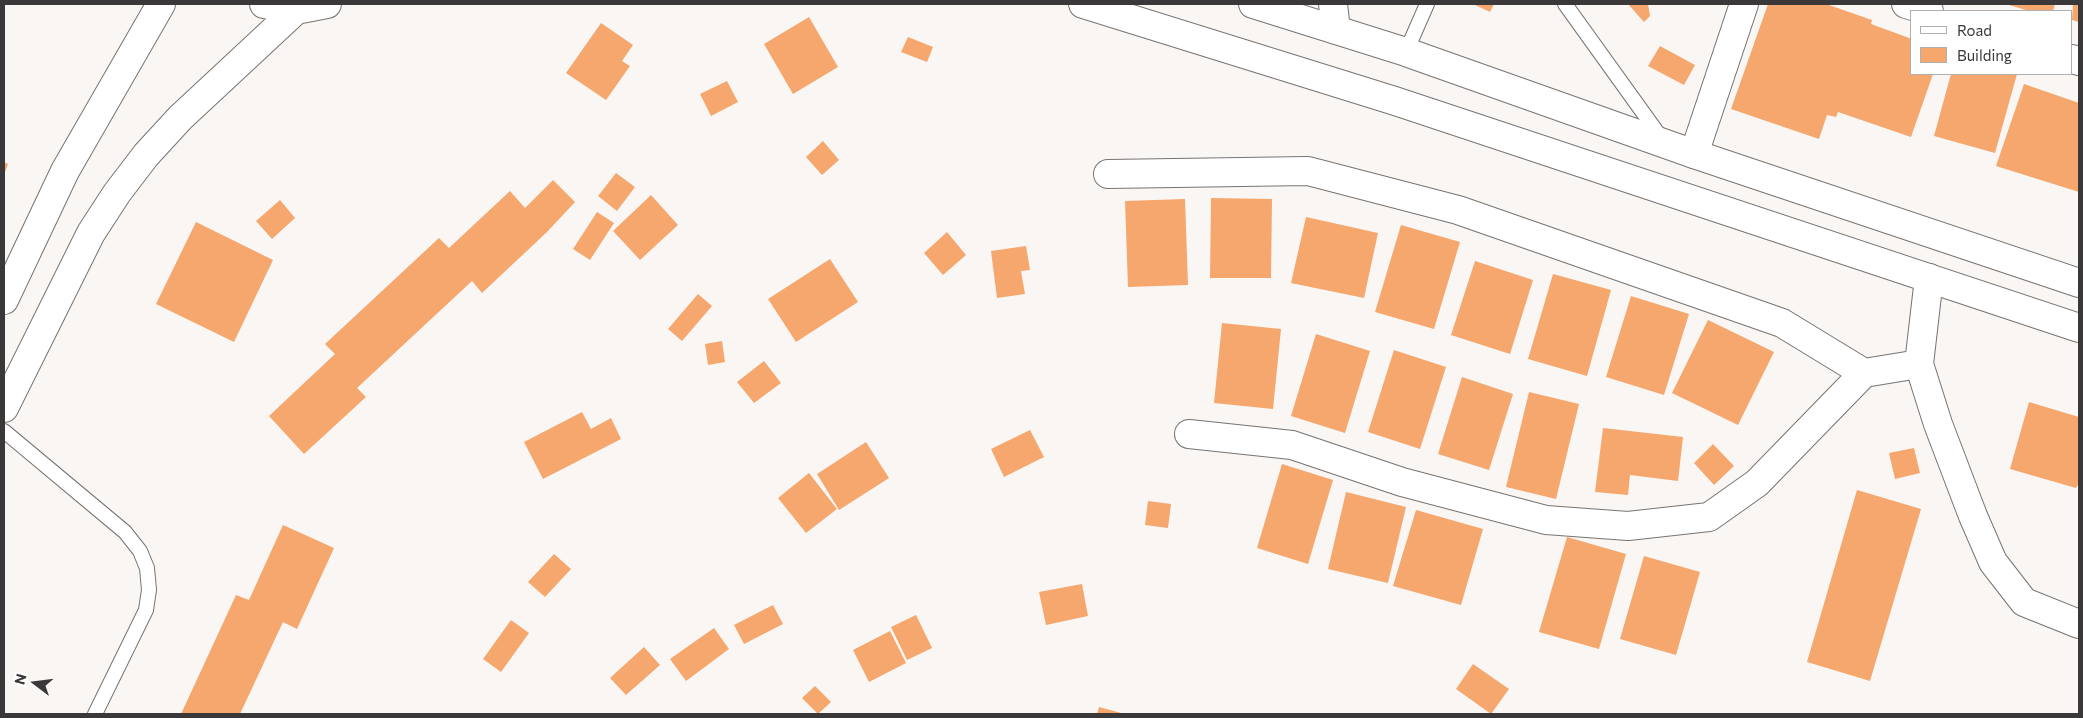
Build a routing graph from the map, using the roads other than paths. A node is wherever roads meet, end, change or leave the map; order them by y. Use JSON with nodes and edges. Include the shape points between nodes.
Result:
{"nodes":[{"id":1,"x":161,"y":4,"type":"edge"},
{"id":2,"x":264,"y":4,"type":"edge"},
{"id":3,"x":327,"y":4,"type":"edge"},
{"id":4,"x":1083,"y":4,"type":"edge"},
{"id":5,"x":1253,"y":4,"type":"edge"},
{"id":6,"x":1333,"y":4,"type":"edge"},
{"id":7,"x":1427,"y":4,"type":"edge"},
{"id":8,"x":1565,"y":4,"type":"edge"},
{"id":9,"x":1744,"y":4,"type":"edge"},
{"id":10,"x":1906,"y":4,"type":"edge"},
{"id":11,"x":296,"y":10,"type":"junction"},
{"id":12,"x":1926,"y":10,"type":"edge"},
{"id":13,"x":1336,"y":30,"type":"junction"},
{"id":14,"x":1406,"y":52,"type":"junction"},
{"id":15,"x":1664,"y":142,"type":"junction"},
{"id":16,"x":1694,"y":154,"type":"junction"},
{"id":17,"x":1108,"y":174,"type":"dead end"},
{"id":18,"x":1929,"y":278,"type":"junction"},
{"id":19,"x":2079,"y":283,"type":"edge"},
{"id":20,"x":4,"y":300,"type":"edge"},
{"id":21,"x":2079,"y":328,"type":"edge"},
{"id":22,"x":1919,"y":364,"type":"junction"},
{"id":23,"x":1864,"y":373,"type":"junction"},
{"id":24,"x":4,"y":408,"type":"edge"},
{"id":25,"x":4,"y":431,"type":"edge"},
{"id":26,"x":1189,"y":434,"type":"dead end"},
{"id":27,"x":2079,"y":624,"type":"edge"},
{"id":28,"x":95,"y":714,"type":"edge"}],
"edges":[{"from":1,"to":20,"type":"main road","via":[[65,171]]},
{"from":2,"to":11,"type":"main road"},
{"from":3,"to":11,"type":"main road"},
{"from":4,"to":18,"type":"main road","via":[[1395,101]]},
{"from":5,"to":13,"type":"main road"},
{"from":6,"to":13,"type":"main road"},
{"from":7,"to":14,"type":"lane"},
{"from":8,"to":15,"type":"lane"},
{"from":9,"to":16,"type":"main road"},
{"from":10,"to":12,"type":"main road"},
{"from":11,"to":24,"type":"main road","via":[[180,118],[117,193],[91,233]]},
{"from":13,"to":14,"type":"main road"},
{"from":14,"to":15,"type":"main road"},
{"from":15,"to":16,"type":"main road"},
{"from":16,"to":19,"type":"main road"},
{"from":17,"to":23,"type":"main road","via":[[1308,172],[1458,210],[1782,323]]},
{"from":18,"to":21,"type":"main road"},
{"from":18,"to":22,"type":"main road"},
{"from":22,"to":23,"type":"main road"},
{"from":22,"to":27,"type":"main road","via":[[1938,424],[1993,562],[2024,602]]},
{"from":23,"to":26,"type":"main road","via":[[1757,483],[1708,517],[1628,526],[1546,520],[1402,482],[1292,445]]},
{"from":25,"to":28,"type":"lane","via":[[125,532],[140,551],[146,568],[149,590],[146,610]]}]}
